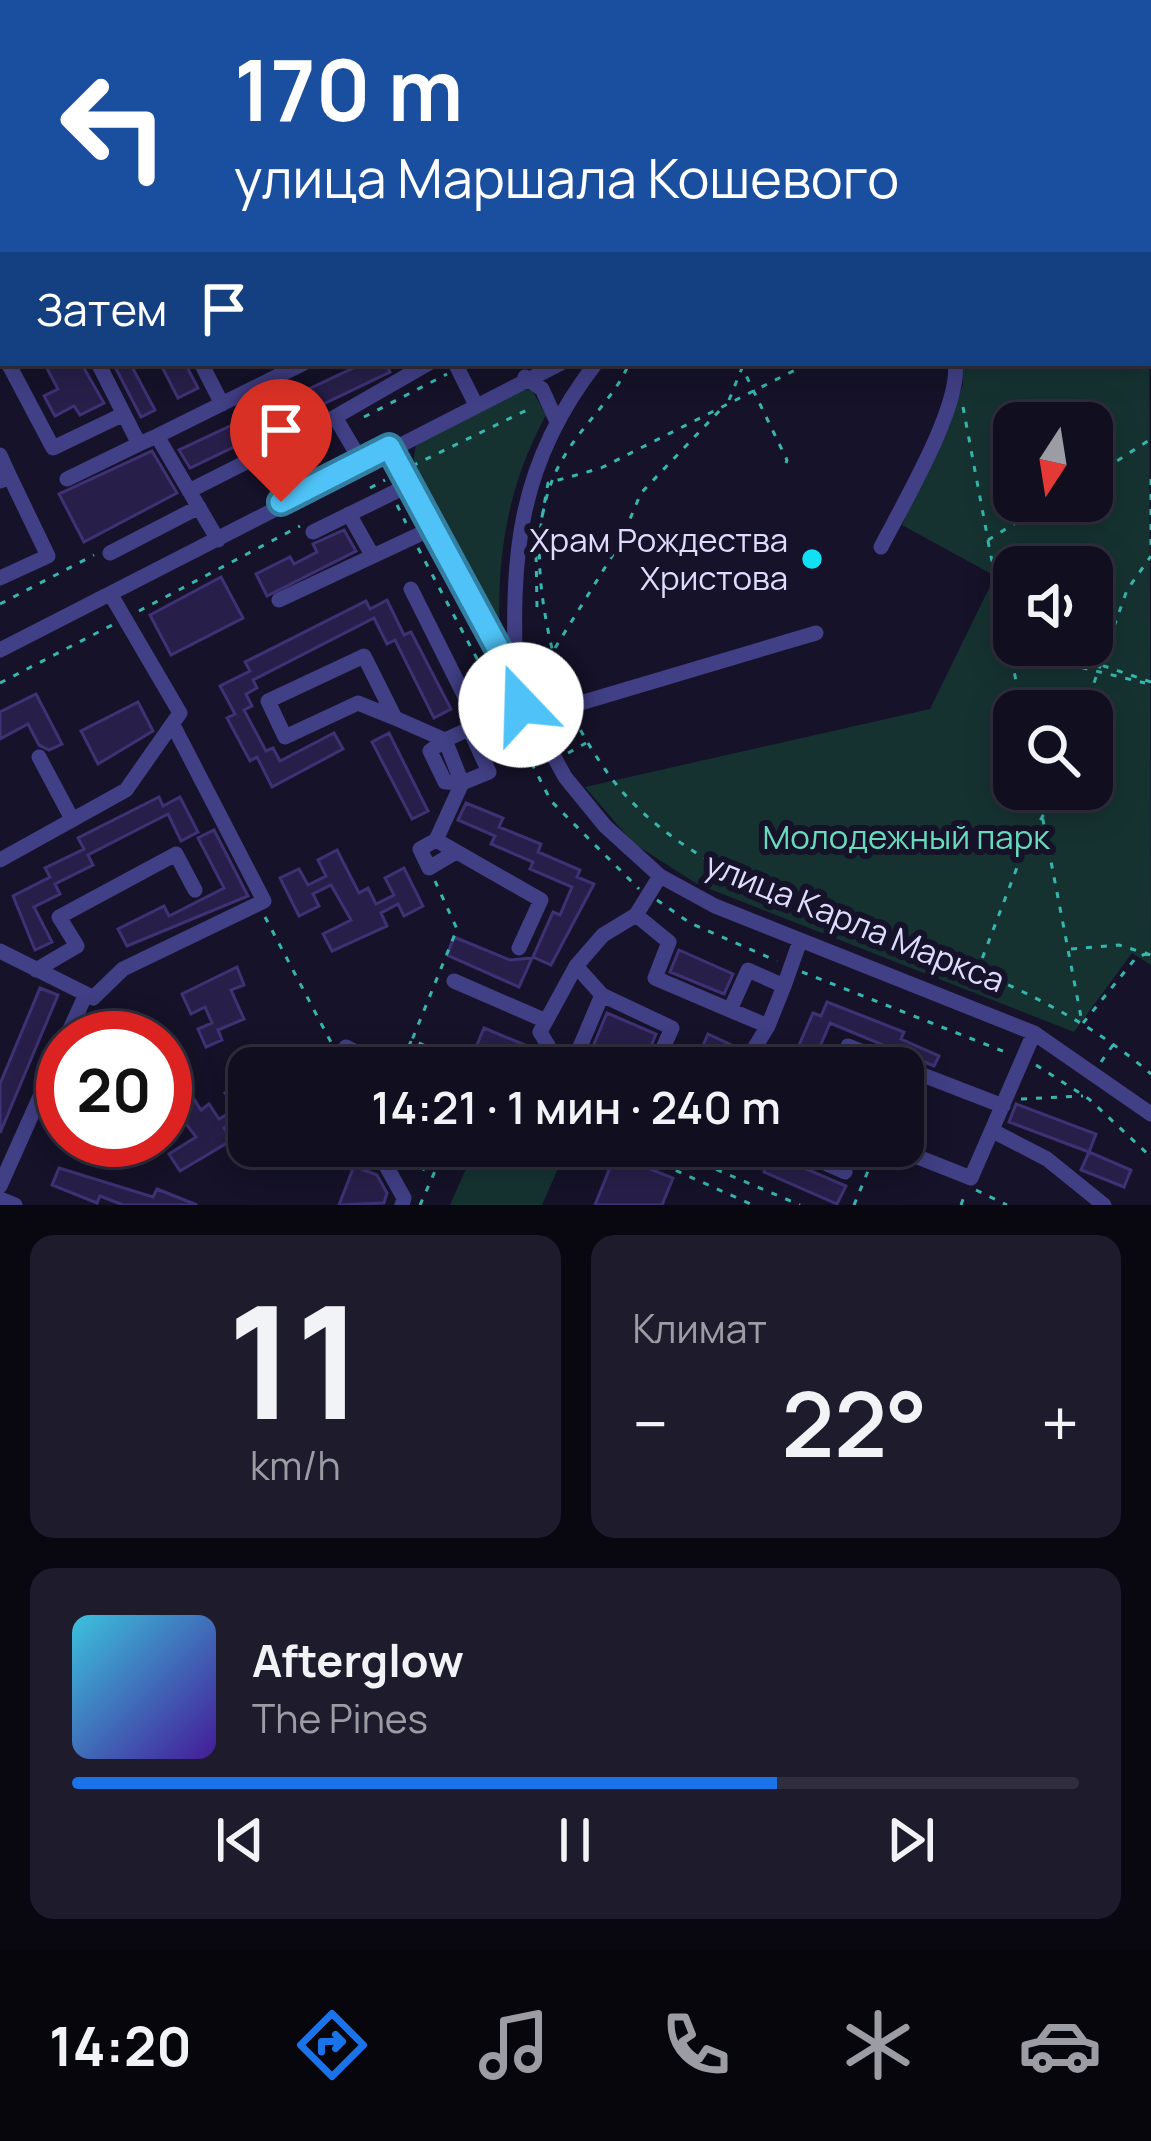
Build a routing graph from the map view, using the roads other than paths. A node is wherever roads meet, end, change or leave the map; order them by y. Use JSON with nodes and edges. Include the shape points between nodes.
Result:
{"nodes":[{"id":1,"x":10,"y":366,"type":"edge"},
{"id":2,"x":100,"y":366,"type":"edge"},
{"id":3,"x":203,"y":366,"type":"edge"},
{"id":4,"x":298,"y":366,"type":"edge"},
{"id":5,"x":424,"y":366,"type":"edge"},
{"id":6,"x":456,"y":366,"type":"edge"},
{"id":7,"x":547,"y":366,"type":"edge"},
{"id":8,"x":555,"y":366,"type":"edge"},
{"id":9,"x":594,"y":366,"type":"edge"},
{"id":10,"x":955,"y":366,"type":"edge"},
{"id":11,"x":527,"y":379,"type":"junction"},
{"id":12,"x":475,"y":403,"type":"junction"},
{"id":13,"x":222,"y":404,"type":"junction"},
{"id":14,"x":124,"y":414,"type":"junction"},
{"id":15,"x":335,"y":417,"type":"junction"},
{"id":16,"x":557,"y":422,"type":"junction"},
{"id":17,"x":157,"y":436,"type":"junction"},
{"id":18,"x":139,"y":444,"type":"junction"},
{"id":19,"x":388,"y":449,"type":"junction"},
{"id":20,"x":0,"y":455,"type":"edge"},
{"id":21,"x":361,"y":461,"type":"junction"},
{"id":22,"x":5,"y":479,"type":"edge"},
{"id":23,"x":67,"y":479,"type":"dead end"},
{"id":24,"x":399,"y":481,"type":"junction"},
{"id":25,"x":189,"y":491,"type":"junction"},
{"id":26,"x":199,"y":507,"type":"junction"},
{"id":27,"x":350,"y":514,"type":"junction"},
{"id":28,"x":310,"y":527,"type":"road end"},
{"id":29,"x":432,"y":529,"type":"junction"},
{"id":30,"x":217,"y":538,"type":"junction"},
{"id":31,"x":881,"y":547,"type":"dead end"},
{"id":32,"x":110,"y":553,"type":"dead end"},
{"id":33,"x":370,"y":553,"type":"junction"},
{"id":34,"x":0,"y":578,"type":"edge"},
{"id":35,"x":411,"y":589,"type":"dead end"},
{"id":36,"x":111,"y":595,"type":"junction"},
{"id":37,"x":279,"y":600,"type":"dead end"},
{"id":38,"x":816,"y":633,"type":"dead end"},
{"id":39,"x":0,"y":648,"type":"edge"},
{"id":40,"x":516,"y":684,"type":"junction"},
{"id":41,"x":526,"y":702,"type":"junction"},
{"id":42,"x":395,"y":718,"type":"junction"},
{"id":43,"x":538,"y":724,"type":"junction"},
{"id":44,"x":173,"y":725,"type":"junction"},
{"id":45,"x":473,"y":726,"type":"junction"},
{"id":46,"x":438,"y":745,"type":"junction"},
{"id":47,"x":39,"y":757,"type":"dead end"},
{"id":48,"x":462,"y":783,"type":"junction"},
{"id":49,"x":72,"y":819,"type":"junction"},
{"id":50,"x":436,"y":840,"type":"junction"},
{"id":51,"x":456,"y":852,"type":"junction"},
{"id":52,"x":0,"y":860,"type":"edge"},
{"id":53,"x":660,"y":876,"type":"junction"},
{"id":54,"x":195,"y":890,"type":"dead end"},
{"id":55,"x":636,"y":915,"type":"junction"},
{"id":56,"x":800,"y":941,"type":"junction"},
{"id":57,"x":519,"y":948,"type":"dead end"},
{"id":58,"x":0,"y":951,"type":"edge"},
{"id":59,"x":576,"y":966,"type":"junction"},
{"id":60,"x":36,"y":970,"type":"junction"},
{"id":61,"x":454,"y":981,"type":"dead end"},
{"id":62,"x":784,"y":986,"type":"junction"},
{"id":63,"x":86,"y":994,"type":"junction"},
{"id":64,"x":602,"y":995,"type":"junction"},
{"id":65,"x":730,"y":1010,"type":"junction"},
{"id":66,"x":78,"y":1011,"type":"edge"},
{"id":67,"x":546,"y":1021,"type":"junction"},
{"id":68,"x":769,"y":1026,"type":"junction"},
{"id":69,"x":1034,"y":1033,"type":"junction"},
{"id":70,"x":549,"y":1047,"type":"edge"},
{"id":71,"x":580,"y":1047,"type":"edge"},
{"id":72,"x":663,"y":1047,"type":"edge"},
{"id":73,"x":756,"y":1047,"type":"edge"},
{"id":74,"x":924,"y":1073,"type":"edge"},
{"id":75,"x":1007,"y":1102,"type":"junction"},
{"id":76,"x":36,"y":1104,"type":"edge"},
{"id":77,"x":1151,"y":1111,"type":"edge"},
{"id":78,"x":993,"y":1131,"type":"junction"},
{"id":79,"x":924,"y":1164,"type":"edge"},
{"id":80,"x":387,"y":1167,"type":"edge"},
{"id":81,"x":834,"y":1167,"type":"edge"},
{"id":82,"x":845,"y":1172,"type":"dead end"},
{"id":83,"x":0,"y":1186,"type":"edge"},
{"id":84,"x":0,"y":1199,"type":"edge"},
{"id":85,"x":15,"y":1205,"type":"edge"},
{"id":86,"x":401,"y":1205,"type":"edge"},
{"id":87,"x":1104,"y":1205,"type":"edge"}],
"edges":[{"from":1,"to":14,"type":"street","via":[[53,448]]},
{"from":2,"to":14,"type":"street"},
{"from":3,"to":13,"type":"street"},
{"from":4,"to":13,"type":"street"},
{"from":5,"to":15,"type":"street"},
{"from":6,"to":12,"type":"street"},
{"from":7,"to":11,"type":"street"},
{"from":8,"to":11,"type":"street"},
{"from":9,"to":16,"type":"street"},
{"from":10,"to":31,"type":"street","via":[[934,439]]},
{"from":11,"to":12,"type":"street"},
{"from":11,"to":16,"type":"street","via":[[542,388]]},
{"from":11,"to":19,"type":"street"},
{"from":12,"to":19,"type":"street"},
{"from":13,"to":17,"type":"street"},
{"from":14,"to":18,"type":"street"},
{"from":15,"to":21,"type":"street"},
{"from":15,"to":25,"type":"street"},
{"from":16,"to":40,"type":"street","via":[[520,518],[512,586]]},
{"from":17,"to":18,"type":"street"},
{"from":17,"to":25,"type":"street"},
{"from":18,"to":23,"type":"street"},
{"from":19,"to":21,"type":"street"},
{"from":19,"to":24,"type":"street","name":"улица Карла Маркса"},
{"from":19,"to":30,"type":"street"},
{"from":20,"to":22,"type":"street"},
{"from":21,"to":30,"type":"street"},
{"from":22,"to":34,"type":"street","via":[[48,556]]},
{"from":24,"to":27,"type":"street"},
{"from":24,"to":29,"type":"street","name":"улица Карла Маркса"},
{"from":25,"to":26,"type":"street"},
{"from":26,"to":30,"type":"street"},
{"from":26,"to":32,"type":"street"},
{"from":27,"to":28,"type":"street"},
{"from":27,"to":33,"type":"street"},
{"from":29,"to":33,"type":"street"},
{"from":29,"to":40,"type":"street","name":"улица Карла Маркса"},
{"from":30,"to":36,"type":"street"},
{"from":30,"to":39,"type":"street"},
{"from":33,"to":37,"type":"street"},
{"from":35,"to":45,"type":"street"},
{"from":36,"to":39,"type":"street"},
{"from":36,"to":44,"type":"street","via":[[180,712]]},
{"from":38,"to":43,"type":"street","via":[[567,707]]},
{"from":40,"to":41,"type":"street","name":"улица Карла Маркса"},
{"from":41,"to":43,"type":"street","name":"улица Карла Маркса"},
{"from":41,"to":45,"type":"street"},
{"from":42,"to":42,"type":"street","via":[[364,656],[268,701],[285,737],[358,704]]},
{"from":42,"to":46,"type":"street"},
{"from":43,"to":53,"type":"street","via":[[565,777]]},
{"from":43,"to":77,"type":"street","name":"улица Карла Маркса","via":[[608,824],[664,874],[1036,1028]]},
{"from":44,"to":49,"type":"street","via":[[126,790]]},
{"from":44,"to":63,"type":"street","via":[[264,901],[123,969],[93,998]]},
{"from":45,"to":46,"type":"street"},
{"from":45,"to":48,"type":"street","via":[[489,772]]},
{"from":46,"to":48,"type":"street"},
{"from":47,"to":49,"type":"street"},
{"from":48,"to":50,"type":"street"},
{"from":49,"to":52,"type":"street"},
{"from":50,"to":51,"type":"street"},
{"from":50,"to":51,"type":"street","via":[[420,849],[429,868]]},
{"from":51,"to":57,"type":"street","via":[[541,900]]},
{"from":53,"to":55,"type":"street"},
{"from":53,"to":56,"type":"street"},
{"from":54,"to":60,"type":"street","via":[[176,854],[59,917],[77,946]]},
{"from":55,"to":59,"type":"street","via":[[603,935]]},
{"from":55,"to":65,"type":"street","via":[[669,942],[655,978]]},
{"from":56,"to":62,"type":"street"},
{"from":56,"to":69,"type":"street"},
{"from":58,"to":60,"type":"street"},
{"from":59,"to":64,"type":"street"},
{"from":59,"to":67,"type":"street"},
{"from":60,"to":63,"type":"street"},
{"from":61,"to":67,"type":"street"},
{"from":62,"to":65,"type":"street","via":[[748,970]]},
{"from":62,"to":68,"type":"street"},
{"from":63,"to":66,"type":"street"},
{"from":64,"to":71,"type":"street"},
{"from":64,"to":72,"type":"street","via":[[672,1028]]},
{"from":65,"to":68,"type":"street"},
{"from":67,"to":70,"type":"street","via":[[540,1031]]},
{"from":68,"to":73,"type":"street"},
{"from":69,"to":75,"type":"street"},
{"from":69,"to":77,"type":"street"},
{"from":74,"to":75,"type":"street"},
{"from":75,"to":78,"type":"street"},
{"from":76,"to":83,"type":"street"},
{"from":78,"to":79,"type":"street","via":[[969,1182]]},
{"from":78,"to":87,"type":"street","via":[[1047,1159]]},
{"from":80,"to":86,"type":"street"},
{"from":81,"to":82,"type":"street"},
{"from":84,"to":85,"type":"street"}]}
